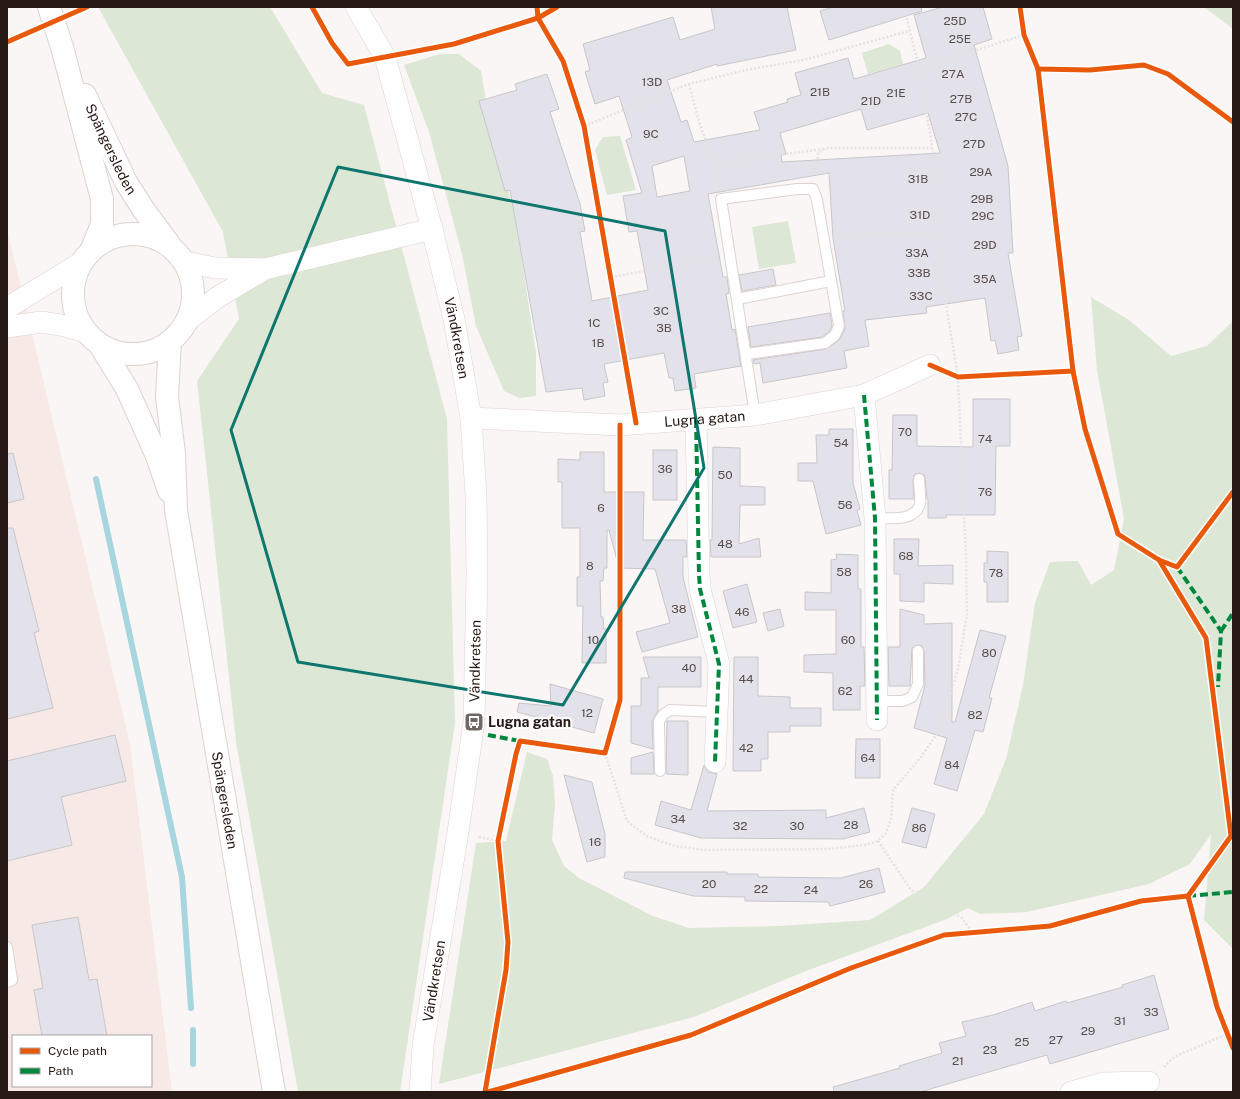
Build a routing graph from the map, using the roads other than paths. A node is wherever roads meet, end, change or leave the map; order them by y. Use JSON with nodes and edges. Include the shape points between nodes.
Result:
{"nodes":[{"id":1,"x":48,"y":7,"type":"edge"},
{"id":2,"x":356,"y":7,"type":"edge"},
{"id":3,"x":62,"y":47,"type":"junction"},
{"id":4,"x":432,"y":229,"type":"junction"},
{"id":5,"x":170,"y":245,"type":"junction"},
{"id":6,"x":85,"y":256,"type":"junction"},
{"id":7,"x":185,"y":262,"type":"junction"},
{"id":8,"x":265,"y":269,"type":"junction"},
{"id":9,"x":831,"y":281,"type":"junction"},
{"id":10,"x":738,"y":299,"type":"junction"},
{"id":11,"x":7,"y":308,"type":"edge"},
{"id":12,"x":188,"y":320,"type":"junction"},
{"id":13,"x":7,"y":327,"type":"edge"},
{"id":14,"x":92,"y":338,"type":"junction"},
{"id":15,"x":170,"y":341,"type":"junction"},
{"id":16,"x":747,"y":354,"type":"junction"},
{"id":17,"x":930,"y":366,"type":"road end"},
{"id":18,"x":864,"y":395,"type":"junction"},
{"id":19,"x":755,"y":415,"type":"junction"},
{"id":20,"x":471,"y":418,"type":"junction"},
{"id":21,"x":696,"y":420,"type":"junction"},
{"id":22,"x":919,"y":479,"type":"dead end"},
{"id":23,"x":176,"y":510,"type":"junction"},
{"id":24,"x":875,"y":518,"type":"junction"},
{"id":25,"x":918,"y":651,"type":"dead end"},
{"id":26,"x":877,"y":710,"type":"joint"},
{"id":27,"x":717,"y":712,"type":"junction"},
{"id":28,"x":715,"y":762,"type":"dead end"},
{"id":29,"x":660,"y":771,"type":"dead end"},
{"id":30,"x":7,"y":946,"type":"edge"},
{"id":31,"x":7,"y":982,"type":"edge"},
{"id":32,"x":1149,"y":1082,"type":"road end"},
{"id":33,"x":274,"y":1092,"type":"edge"},
{"id":34,"x":420,"y":1092,"type":"edge"},
{"id":35,"x":1071,"y":1092,"type":"edge"}],
"edges":[{"from":1,"to":3,"type":"main road","name":"Spängersleden"},
{"from":2,"to":4,"type":"street","name":"Vändkretsen","via":[[385,57]]},
{"from":3,"to":5,"type":"main road","name":"Spängersleden","via":[[126,182]]},
{"from":3,"to":6,"type":"main road","name":"Spängersleden","via":[[102,199],[102,224]]},
{"from":4,"to":8,"type":"street"},
{"from":4,"to":20,"type":"street","name":"Vändkretsen","via":[[454,318]]},
{"from":5,"to":6,"type":"main road","name":"Spängersleden","via":[[151,235],[130,233],[109,237]]},
{"from":5,"to":7,"type":"main road","name":"Spängersleden"},
{"from":6,"to":11,"type":"street"},
{"from":6,"to":14,"type":"main road","name":"Spängersleden","via":[[73,281],[72,299],[76,316]]},
{"from":7,"to":8,"type":"street","via":[[215,268]]},
{"from":7,"to":12,"type":"main road","name":"Spängersleden","via":[[192,281],[193,294]]},
{"from":8,"to":12,"type":"street","via":[[218,297]]},
{"from":9,"to":10,"type":"lane"},
{"from":9,"to":10,"type":"lane","via":[[813,189],[721,199]]},
{"from":9,"to":16,"type":"lane","via":[[839,326],[835,335],[825,343]]},
{"from":10,"to":16,"type":"lane"},
{"from":12,"to":15,"type":"main road","name":"Spängersleden"},
{"from":13,"to":14,"type":"street","via":[[41,322],[61,325]]},
{"from":14,"to":15,"type":"main road","name":"Spängersleden","via":[[117,352],[136,354],[154,351]]},
{"from":14,"to":23,"type":"main road","name":"Spängersleden","via":[[127,389],[157,456]]},
{"from":15,"to":23,"type":"main road","name":"Spängersleden","via":[[167,397],[174,453]]},
{"from":16,"to":19,"type":"lane"},
{"from":17,"to":18,"type":"street","name":"Lugna gatan"},
{"from":18,"to":19,"type":"street","name":"Lugna gatan"},
{"from":18,"to":24,"type":"street"},
{"from":19,"to":21,"type":"street","name":"Lugna gatan"},
{"from":20,"to":21,"type":"street","name":"Lugna gatan","via":[[620,425]]},
{"from":20,"to":34,"type":"street","name":"Vändkretsen","via":[[476,495],[477,574],[474,722],[423,1046]]},
{"from":21,"to":27,"type":"street","via":[[698,575],[719,664]]},
{"from":22,"to":24,"type":"lane","via":[[920,505],[914,513],[906,518]]},
{"from":23,"to":33,"type":"main road","name":"Spängersleden"},
{"from":24,"to":26,"type":"street"},
{"from":25,"to":26,"type":"lane","via":[[918,684],[912,697]]},
{"from":27,"to":28,"type":"street"},
{"from":27,"to":29,"type":"lane","via":[[670,710],[663,715],[659,721]]},
{"from":30,"to":31,"type":"lane","via":[[12,980]]},
{"from":32,"to":35,"type":"street","via":[[1103,1083]]}]}
